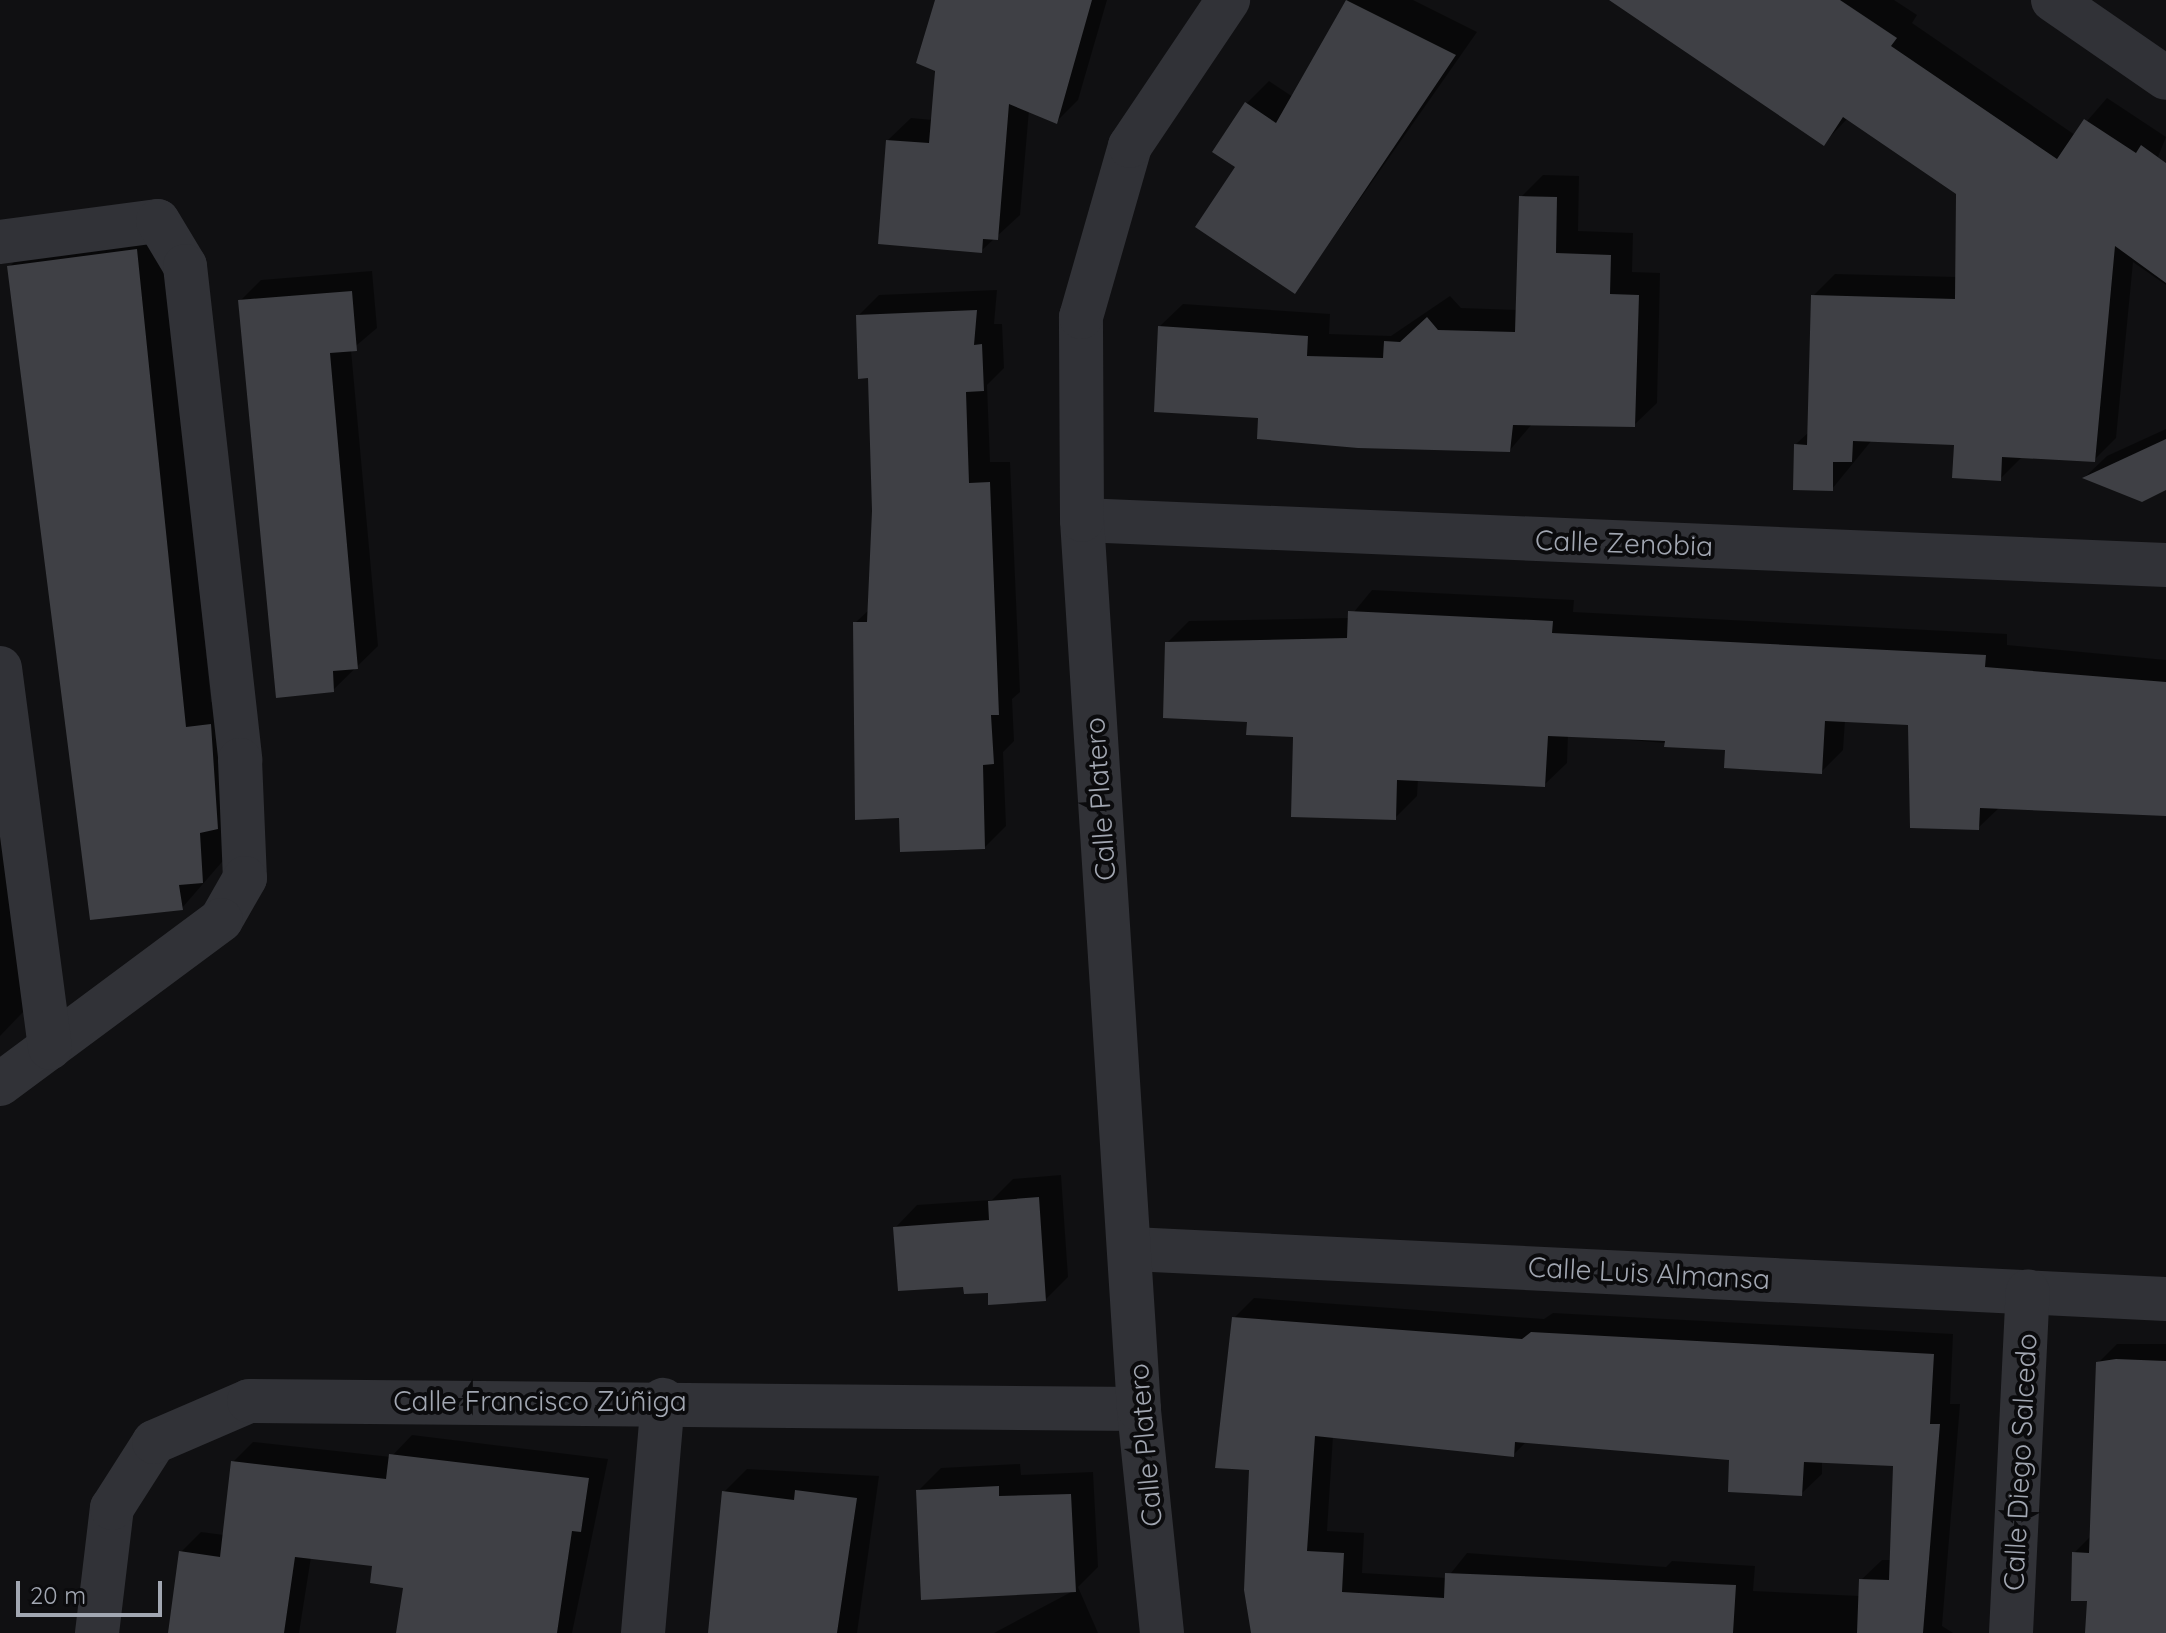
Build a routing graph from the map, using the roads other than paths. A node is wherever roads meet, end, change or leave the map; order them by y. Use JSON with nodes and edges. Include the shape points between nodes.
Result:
{"nodes":[{"id":1,"x":1228,"y":0,"type":"edge"},
{"id":2,"x":2053,"y":0,"type":"edge"},
{"id":3,"x":2166,"y":78,"type":"edge"},
{"id":4,"x":0,"y":242,"type":"edge"},
{"id":5,"x":1082,"y":520,"type":"junction"},
{"id":6,"x":2166,"y":565,"type":"edge"},
{"id":7,"x":0,"y":668,"type":"edge"},
{"id":8,"x":50,"y":1048,"type":"junction"},
{"id":9,"x":0,"y":1084,"type":"edge"},
{"id":10,"x":1132,"y":1249,"type":"junction"},
{"id":11,"x":2028,"y":1291,"type":"junction"},
{"id":12,"x":2166,"y":1299,"type":"edge"},
{"id":13,"x":663,"y":1400,"type":"junction"},
{"id":14,"x":1139,"y":1409,"type":"junction"},
{"id":15,"x":97,"y":1633,"type":"edge"},
{"id":16,"x":643,"y":1633,"type":"edge"},
{"id":17,"x":1162,"y":1633,"type":"edge"},
{"id":18,"x":2011,"y":1633,"type":"edge"}],
"edges":[{"from":1,"to":5,"type":"street","name":"Calle Platero","via":[[1130,146],[1081,317]]},
{"from":2,"to":3,"type":"street"},
{"from":4,"to":8,"type":"street","via":[[158,221],[185,266],[240,760],[245,878],[221,920]]},
{"from":5,"to":6,"type":"street","name":"Calle Zenobia"},
{"from":5,"to":10,"type":"street","name":"Calle Platero"},
{"from":7,"to":8,"type":"street"},
{"from":8,"to":9,"type":"street"},
{"from":10,"to":11,"type":"street","name":"Calle Luis Almansa"},
{"from":10,"to":14,"type":"street","name":"Calle Platero"},
{"from":11,"to":12,"type":"street","name":"Calle Luis Almansa"},
{"from":11,"to":18,"type":"street","name":"Calle Diego Salcedo"},
{"from":13,"to":14,"type":"street","name":"Calle Francisco Zúñiga"},
{"from":13,"to":15,"type":"street","name":"Calle Francisco Zúñiga","via":[[249,1401],[154,1442],[112,1508]]},
{"from":13,"to":16,"type":"street"},
{"from":14,"to":17,"type":"street","name":"Calle Platero"}]}
